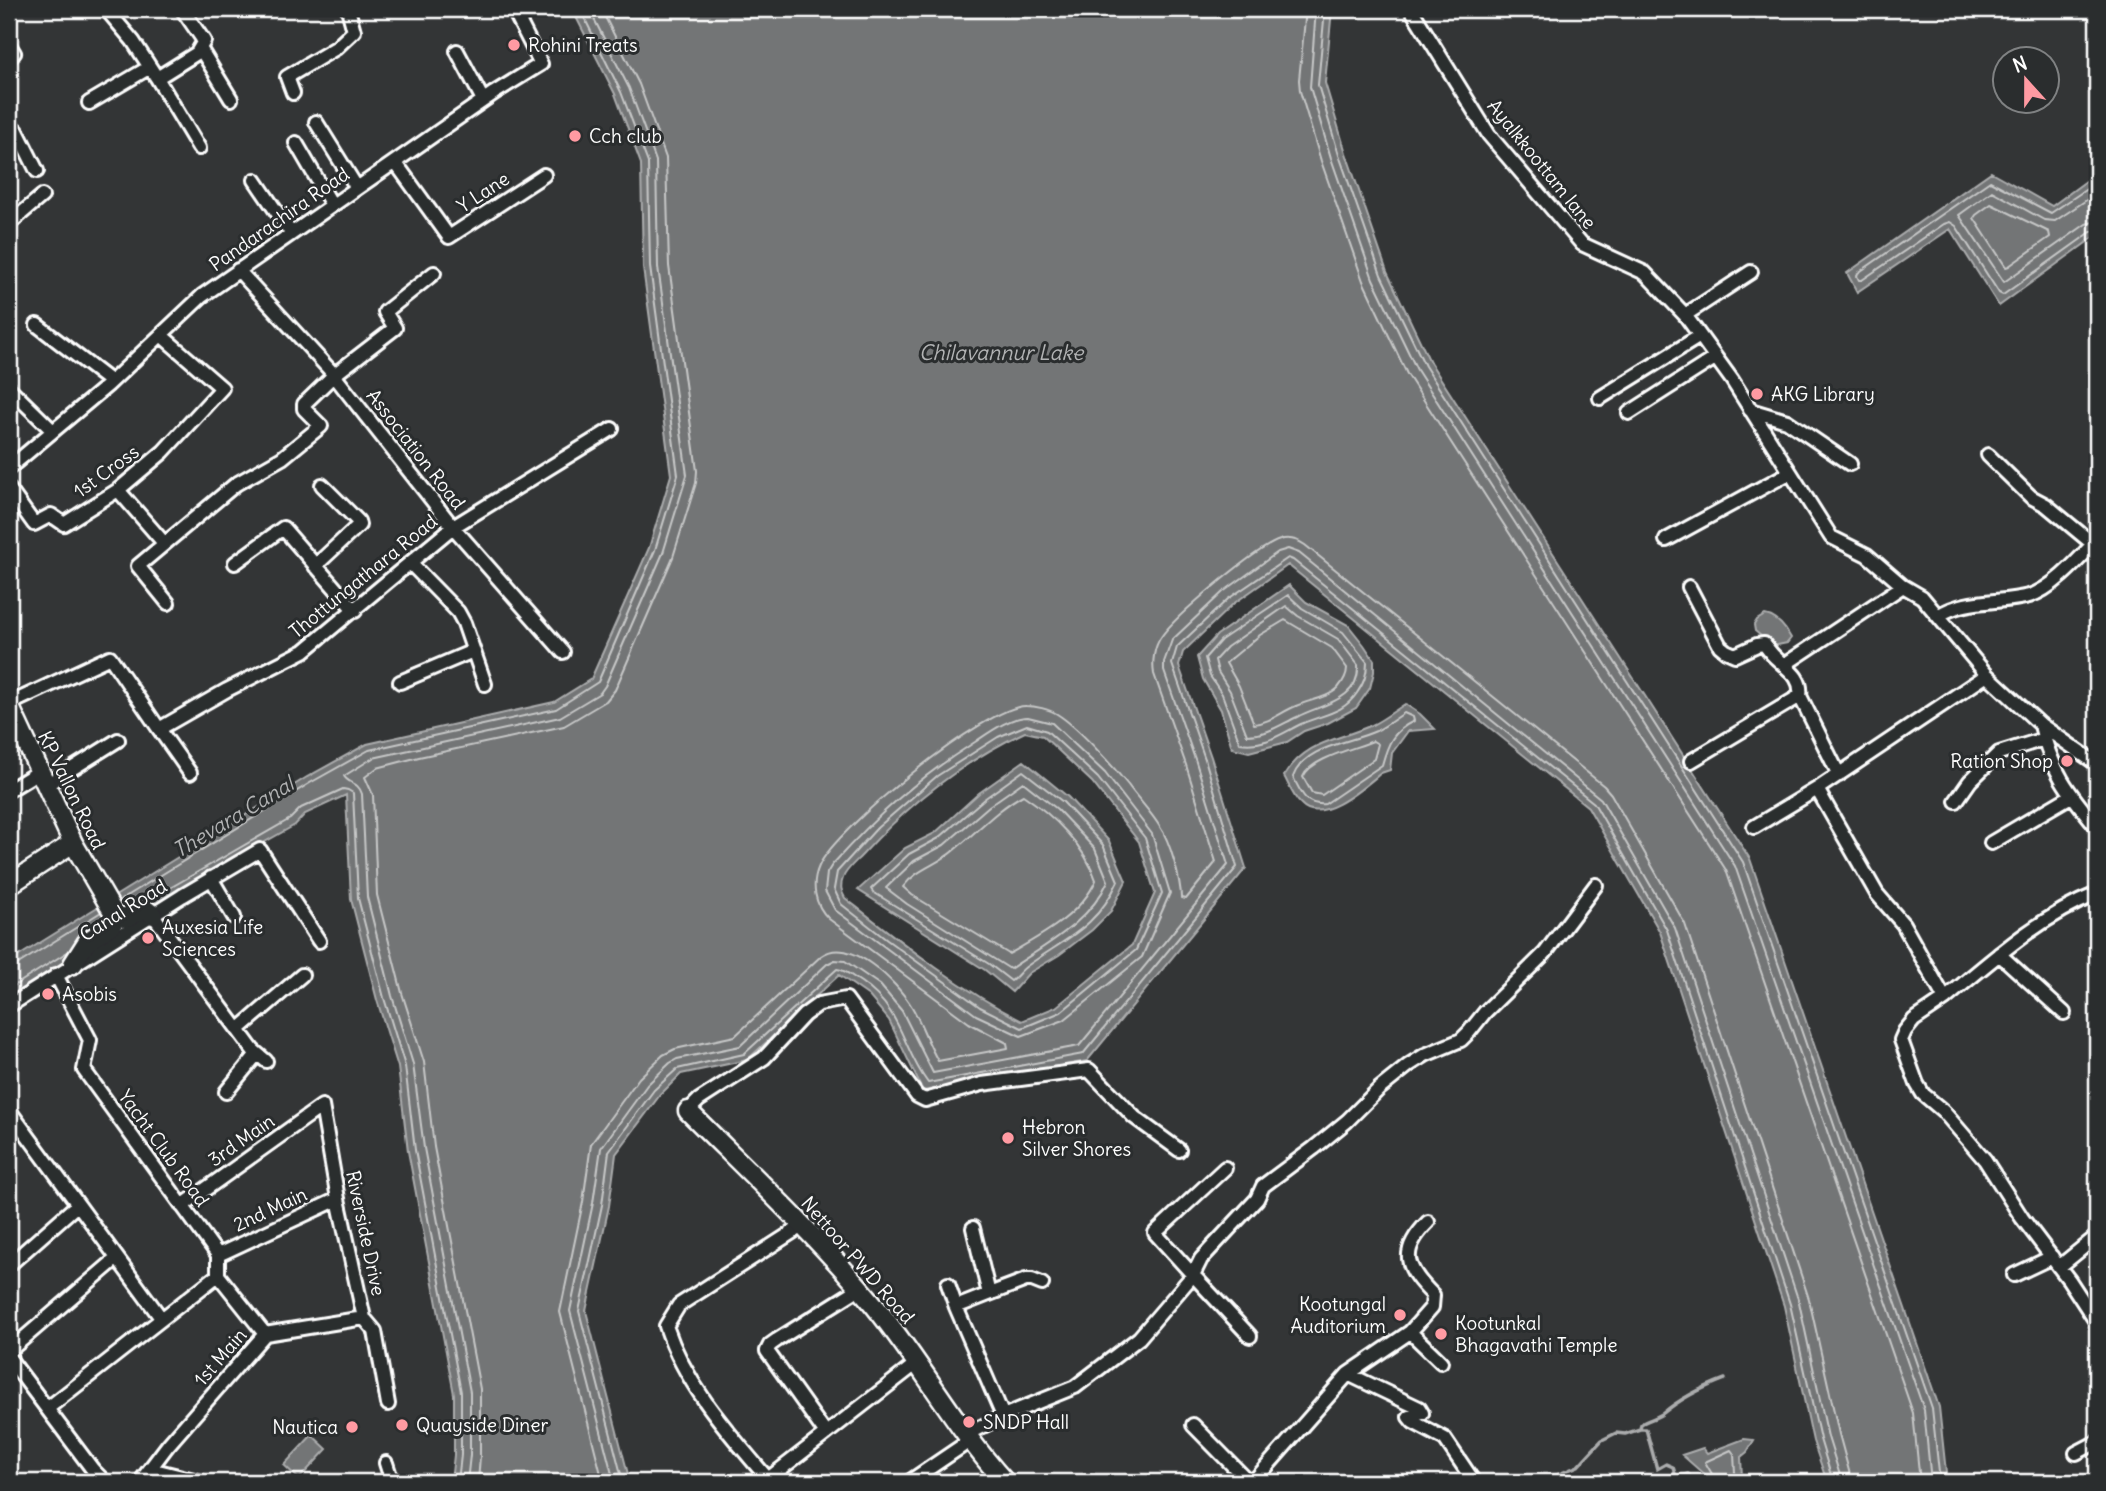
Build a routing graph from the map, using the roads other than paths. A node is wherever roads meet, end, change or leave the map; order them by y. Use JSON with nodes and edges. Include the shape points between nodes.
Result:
{"nodes":[{"id":1,"x":106,"y":9,"type":"edge"},
{"id":2,"x":182,"y":9,"type":"edge"},
{"id":3,"x":348,"y":9,"type":"edge"},
{"id":4,"x":513,"y":9,"type":"edge"},
{"id":5,"x":1411,"y":9,"type":"edge"},
{"id":6,"x":9,"y":45,"type":"edge"},
{"id":7,"x":201,"y":48,"type":"junction"},
{"id":8,"x":457,"y":51,"type":"dead end"},
{"id":9,"x":9,"y":59,"type":"edge"},
{"id":10,"x":154,"y":73,"type":"junction"},
{"id":11,"x":293,"y":93,"type":"dead end"},
{"id":12,"x":231,"y":99,"type":"dead end"},
{"id":13,"x":483,"y":100,"type":"junction"},
{"id":14,"x":89,"y":103,"type":"dead end"},
{"id":15,"x":316,"y":122,"type":"dead end"},
{"id":16,"x":9,"y":124,"type":"edge"},
{"id":17,"x":296,"y":143,"type":"dead end"},
{"id":18,"x":199,"y":148,"type":"dead end"},
{"id":19,"x":395,"y":162,"type":"junction"},
{"id":20,"x":37,"y":171,"type":"dead end"},
{"id":21,"x":544,"y":175,"type":"dead end"},
{"id":22,"x":254,"y":180,"type":"dead end"},
{"id":23,"x":357,"y":188,"type":"junction"},
{"id":24,"x":42,"y":195,"type":"dead end"},
{"id":25,"x":332,"y":205,"type":"junction"},
{"id":26,"x":9,"y":224,"type":"edge"},
{"id":27,"x":291,"y":233,"type":"junction"},
{"id":28,"x":238,"y":270,"type":"junction"},
{"id":29,"x":1751,"y":272,"type":"dead end"},
{"id":30,"x":434,"y":273,"type":"dead end"},
{"id":31,"x":1685,"y":315,"type":"junction"},
{"id":32,"x":37,"y":325,"type":"dead end"},
{"id":33,"x":160,"y":335,"type":"junction"},
{"id":34,"x":1700,"y":336,"type":"junction"},
{"id":35,"x":1715,"y":358,"type":"junction"},
{"id":36,"x":334,"y":375,"type":"junction"},
{"id":37,"x":111,"y":382,"type":"junction"},
{"id":38,"x":9,"y":388,"type":"edge"},
{"id":39,"x":1600,"y":398,"type":"dead end"},
{"id":40,"x":1750,"y":410,"type":"junction"},
{"id":41,"x":1629,"y":412,"type":"dead end"},
{"id":42,"x":612,"y":429,"type":"dead end"},
{"id":43,"x":53,"y":431,"type":"junction"},
{"id":44,"x":1988,"y":455,"type":"dead end"},
{"id":45,"x":1850,"y":464,"type":"dead end"},
{"id":46,"x":9,"y":468,"type":"edge"},
{"id":47,"x":1789,"y":473,"type":"junction"},
{"id":48,"x":322,"y":485,"type":"dead end"},
{"id":49,"x":9,"y":489,"type":"edge"},
{"id":50,"x":118,"y":490,"type":"junction"},
{"id":51,"x":453,"y":527,"type":"junction"},
{"id":52,"x":1666,"y":540,"type":"dead end"},
{"id":53,"x":2095,"y":542,"type":"edge"},
{"id":54,"x":164,"y":543,"type":"junction"},
{"id":55,"x":235,"y":563,"type":"dead end"},
{"id":56,"x":410,"y":563,"type":"junction"},
{"id":57,"x":315,"y":566,"type":"junction"},
{"id":58,"x":1903,"y":586,"type":"junction"},
{"id":59,"x":1689,"y":587,"type":"dead end"},
{"id":60,"x":168,"y":603,"type":"dead end"},
{"id":61,"x":355,"y":611,"type":"junction"},
{"id":62,"x":1938,"y":616,"type":"junction"},
{"id":63,"x":473,"y":651,"type":"junction"},
{"id":64,"x":563,"y":652,"type":"dead end"},
{"id":65,"x":1784,"y":665,"type":"junction"},
{"id":66,"x":1987,"y":676,"type":"junction"},
{"id":67,"x":400,"y":682,"type":"dead end"},
{"id":68,"x":485,"y":684,"type":"dead end"},
{"id":69,"x":1800,"y":696,"type":"junction"},
{"id":70,"x":9,"y":704,"type":"edge"},
{"id":71,"x":2041,"y":725,"type":"junction"},
{"id":72,"x":159,"y":729,"type":"junction"},
{"id":73,"x":2044,"y":739,"type":"junction"},
{"id":74,"x":118,"y":740,"type":"dead end"},
{"id":75,"x":1691,"y":761,"type":"dead end"},
{"id":76,"x":2097,"y":764,"type":"edge"},
{"id":77,"x":190,"y":773,"type":"dead end"},
{"id":78,"x":1839,"y":775,"type":"junction"},
{"id":79,"x":43,"y":778,"type":"junction"},
{"id":80,"x":1817,"y":789,"type":"junction"},
{"id":81,"x":9,"y":790,"type":"edge"},
{"id":82,"x":2071,"y":796,"type":"junction"},
{"id":83,"x":1955,"y":801,"type":"dead end"},
{"id":84,"x":1754,"y":827,"type":"dead end"},
{"id":85,"x":2097,"y":827,"type":"edge"},
{"id":86,"x":73,"y":843,"type":"junction"},
{"id":87,"x":1991,"y":843,"type":"dead end"},
{"id":88,"x":211,"y":878,"type":"junction"},
{"id":89,"x":9,"y":885,"type":"edge"},
{"id":90,"x":1596,"y":885,"type":"dead end"},
{"id":91,"x":2097,"y":894,"type":"edge"},
{"id":92,"x":153,"y":915,"type":"junction"},
{"id":93,"x":234,"y":917,"type":"dead end"},
{"id":94,"x":116,"y":918,"type":"junction"},
{"id":95,"x":319,"y":941,"type":"dead end"},
{"id":96,"x":1999,"y":954,"type":"junction"},
{"id":97,"x":73,"y":964,"type":"junction"},
{"id":98,"x":56,"y":975,"type":"junction"},
{"id":99,"x":302,"y":975,"type":"dead end"},
{"id":100,"x":1945,"y":999,"type":"junction"},
{"id":101,"x":9,"y":1006,"type":"edge"},
{"id":102,"x":2064,"y":1013,"type":"dead end"},
{"id":103,"x":238,"y":1030,"type":"junction"},
{"id":104,"x":226,"y":1092,"type":"dead end"},
{"id":105,"x":322,"y":1106,"type":"joint"},
{"id":106,"x":9,"y":1110,"type":"edge"},
{"id":107,"x":688,"y":1111,"type":"joint"},
{"id":108,"x":1179,"y":1150,"type":"dead end"},
{"id":109,"x":1225,"y":1168,"type":"dead end"},
{"id":110,"x":338,"y":1199,"type":"junction"},
{"id":111,"x":77,"y":1205,"type":"junction"},
{"id":112,"x":182,"y":1206,"type":"junction"},
{"id":113,"x":1427,"y":1222,"type":"dead end"},
{"id":114,"x":802,"y":1226,"type":"junction"},
{"id":115,"x":973,"y":1228,"type":"dead end"},
{"id":116,"x":2096,"y":1237,"type":"edge"},
{"id":117,"x":218,"y":1255,"type":"junction"},
{"id":118,"x":116,"y":1259,"type":"junction"},
{"id":119,"x":2056,"y":1262,"type":"junction"},
{"id":120,"x":9,"y":1265,"type":"edge"},
{"id":121,"x":218,"y":1275,"type":"junction"},
{"id":122,"x":1193,"y":1275,"type":"junction"},
{"id":123,"x":2014,"y":1275,"type":"dead end"},
{"id":124,"x":948,"y":1284,"type":"dead end"},
{"id":125,"x":1042,"y":1284,"type":"dead end"},
{"id":126,"x":859,"y":1288,"type":"junction"},
{"id":127,"x":989,"y":1294,"type":"junction"},
{"id":128,"x":956,"y":1307,"type":"junction"},
{"id":129,"x":161,"y":1318,"type":"junction"},
{"id":130,"x":364,"y":1318,"type":"junction"},
{"id":131,"x":2097,"y":1323,"type":"edge"},
{"id":132,"x":1410,"y":1332,"type":"junction"},
{"id":133,"x":265,"y":1334,"type":"junction"},
{"id":134,"x":1250,"y":1336,"type":"dead end"},
{"id":135,"x":9,"y":1351,"type":"edge"},
{"id":136,"x":9,"y":1358,"type":"edge"},
{"id":137,"x":1441,"y":1362,"type":"dead end"},
{"id":138,"x":917,"y":1363,"type":"junction"},
{"id":139,"x":1348,"y":1374,"type":"junction"},
{"id":140,"x":388,"y":1404,"type":"dead end"},
{"id":141,"x":48,"y":1408,"type":"junction"},
{"id":142,"x":1003,"y":1416,"type":"junction"},
{"id":143,"x":1193,"y":1425,"type":"dead end"},
{"id":144,"x":826,"y":1434,"type":"junction"},
{"id":145,"x":969,"y":1437,"type":"junction"},
{"id":146,"x":2097,"y":1442,"type":"edge"},
{"id":147,"x":2076,"y":1453,"type":"dead end"},
{"id":148,"x":386,"y":1463,"type":"dead end"},
{"id":149,"x":150,"y":1469,"type":"junction"},
{"id":150,"x":767,"y":1481,"type":"edge"},
{"id":151,"x":105,"y":1482,"type":"edge"},
{"id":152,"x":140,"y":1482,"type":"edge"},
{"id":153,"x":202,"y":1482,"type":"edge"},
{"id":154,"x":392,"y":1482,"type":"edge"},
{"id":155,"x":909,"y":1482,"type":"edge"},
{"id":156,"x":1005,"y":1482,"type":"edge"},
{"id":157,"x":1251,"y":1482,"type":"edge"},
{"id":158,"x":1474,"y":1482,"type":"edge"}],
"edges":[{"from":1,"to":10,"type":"street"},
{"from":2,"to":7,"type":"street","via":[[204,41]]},
{"from":3,"to":11,"type":"street","via":[[354,31],[336,48],[287,77]]},
{"from":4,"to":13,"type":"street","name":"Pandarachira Road","via":[[541,64]]},
{"from":5,"to":31,"type":"street","name":"Ayalkkoottam lane","via":[[1489,135],[1582,244],[1645,274]]},
{"from":6,"to":9,"type":"street","via":[[14,53]]},
{"from":7,"to":10,"type":"street"},
{"from":7,"to":12,"type":"street"},
{"from":8,"to":13,"type":"street"},
{"from":10,"to":14,"type":"street"},
{"from":10,"to":18,"type":"street"},
{"from":13,"to":19,"type":"street","name":"Pandarachira Road"},
{"from":15,"to":23,"type":"street"},
{"from":16,"to":20,"type":"street"},
{"from":17,"to":25,"type":"street"},
{"from":19,"to":21,"type":"street","name":"Y Lane","via":[[449,237]]},
{"from":19,"to":23,"type":"street","name":"Pandarachira Road"},
{"from":22,"to":27,"type":"street"},
{"from":23,"to":25,"type":"street","name":"Pandarachira Road"},
{"from":24,"to":26,"type":"street"},
{"from":25,"to":27,"type":"street","name":"Pandarachira Road"},
{"from":27,"to":28,"type":"street","name":"Pandarachira Road"},
{"from":28,"to":33,"type":"street","name":"Pandarachira Road"},
{"from":28,"to":36,"type":"street","name":"Association Road"},
{"from":29,"to":31,"type":"street"},
{"from":30,"to":36,"type":"street","via":[[385,312],[395,328]]},
{"from":31,"to":34,"type":"street","name":"Ayalkkoottam lane"},
{"from":32,"to":37,"type":"street"},
{"from":33,"to":37,"type":"street","name":"Pandarachira Road"},
{"from":33,"to":50,"type":"street","name":"1st Cross","via":[[222,388],[163,452]]},
{"from":34,"to":35,"type":"street","name":"Ayalkkoottam lane"},
{"from":34,"to":39,"type":"street"},
{"from":35,"to":40,"type":"street","name":"Ayalkkoottam lane"},
{"from":35,"to":41,"type":"street"},
{"from":36,"to":51,"type":"street","name":"Association Road"},
{"from":36,"to":54,"type":"street","via":[[304,404],[303,409],[321,426],[282,458],[236,484]]},
{"from":37,"to":43,"type":"street","name":"Pandarachira Road"},
{"from":38,"to":43,"type":"street"},
{"from":40,"to":45,"type":"street","via":[[1787,421]]},
{"from":40,"to":47,"type":"street","name":"Ayalkkoottam lane"},
{"from":42,"to":51,"type":"street","name":"Thottungathara Road"},
{"from":43,"to":46,"type":"street","name":"Pandarachira Road"},
{"from":44,"to":53,"type":"street","via":[[2031,497]]},
{"from":47,"to":52,"type":"street"},
{"from":47,"to":58,"type":"street","name":"Ayalkkoottam lane","via":[[1831,537],[1867,555]]},
{"from":48,"to":57,"type":"street","via":[[359,525]]},
{"from":49,"to":50,"type":"street","name":"1st Cross","via":[[34,524],[51,515],[64,524]]},
{"from":50,"to":54,"type":"street"},
{"from":51,"to":56,"type":"street","name":"Thottungathara Road"},
{"from":51,"to":64,"type":"street","name":"Association Road"},
{"from":53,"to":62,"type":"street","via":[[2061,576],[2031,595],[1951,607]]},
{"from":54,"to":60,"type":"street","via":[[138,566]]},
{"from":55,"to":57,"type":"street","via":[[283,528]]},
{"from":56,"to":61,"type":"street","name":"Thottungathara Road"},
{"from":56,"to":63,"type":"street","via":[[458,612]]},
{"from":57,"to":61,"type":"street"},
{"from":58,"to":62,"type":"street","name":"Ayalkkoottam lane","via":[[1922,597]]},
{"from":58,"to":65,"type":"street"},
{"from":59,"to":65,"type":"street","via":[[1726,651],[1735,655],[1764,644]]},
{"from":61,"to":72,"type":"street","name":"Thottungathara Road","via":[[304,651]]},
{"from":62,"to":66,"type":"street","name":"Ayalkkoottam lane"},
{"from":63,"to":67,"type":"street"},
{"from":63,"to":68,"type":"street"},
{"from":65,"to":69,"type":"street","via":[[1801,689]]},
{"from":66,"to":71,"type":"street","name":"Ayalkkoottam lane"},
{"from":66,"to":78,"type":"street"},
{"from":69,"to":75,"type":"street"},
{"from":69,"to":78,"type":"street"},
{"from":70,"to":72,"type":"street","via":[[110,657]]},
{"from":70,"to":79,"type":"street","name":"KP Vallon Road"},
{"from":71,"to":73,"type":"street"},
{"from":71,"to":76,"type":"street","name":"Ayalkkoottam lane"},
{"from":72,"to":77,"type":"street"},
{"from":73,"to":82,"type":"street"},
{"from":73,"to":83,"type":"street","via":[[1999,753]]},
{"from":74,"to":79,"type":"street"},
{"from":78,"to":80,"type":"street"},
{"from":79,"to":81,"type":"street"},
{"from":79,"to":86,"type":"street","name":"KP Vallon Road"},
{"from":80,"to":84,"type":"street"},
{"from":80,"to":100,"type":"street"},
{"from":82,"to":85,"type":"street"},
{"from":82,"to":87,"type":"street"},
{"from":86,"to":89,"type":"street"},
{"from":86,"to":94,"type":"street","name":"KP Vallon Road"},
{"from":88,"to":92,"type":"street","name":"Canal Road"},
{"from":88,"to":93,"type":"street"},
{"from":88,"to":95,"type":"street","name":"Canal Road","via":[[260,850]]},
{"from":90,"to":122,"type":"street","via":[[1545,953],[1461,1040],[1409,1065],[1264,1186],[1201,1259]]},
{"from":91,"to":96,"type":"street"},
{"from":92,"to":94,"type":"street","via":[[145,909]]},
{"from":92,"to":97,"type":"street","name":"Canal Road"},
{"from":92,"to":103,"type":"street"},
{"from":94,"to":97,"type":"street","via":[[87,942]]},
{"from":96,"to":100,"type":"street"},
{"from":96,"to":102,"type":"street"},
{"from":97,"to":98,"type":"street","name":"Canal Road"},
{"from":98,"to":101,"type":"street","name":"Canal Road"},
{"from":98,"to":112,"type":"street","name":"Yacht Club Road","via":[[90,1040],[84,1070]]},
{"from":99,"to":103,"type":"street"},
{"from":100,"to":119,"type":"street","via":[[1914,1020],[1901,1041],[1917,1084],[1985,1160]]},
{"from":103,"to":104,"type":"street","via":[[262,1058]]},
{"from":105,"to":110,"type":"street","name":"Riverside Drive"},
{"from":105,"to":112,"type":"street","name":"3rd Main"},
{"from":106,"to":111,"type":"street"},
{"from":107,"to":108,"type":"street","via":[[764,1058],[819,1004],[846,999],[916,1096],[925,1100],[982,1084],[1089,1070],[1134,1117]]},
{"from":107,"to":114,"type":"street","name":"Nettoor PWD Road"},
{"from":109,"to":122,"type":"street","via":[[1155,1233]]},
{"from":110,"to":117,"type":"street","name":"2nd Main"},
{"from":110,"to":130,"type":"street","name":"Riverside Drive"},
{"from":111,"to":118,"type":"street"},
{"from":111,"to":120,"type":"street"},
{"from":112,"to":117,"type":"street","name":"Yacht Club Road"},
{"from":113,"to":132,"type":"street","via":[[1413,1236],[1409,1248],[1414,1276],[1433,1295],[1432,1307]]},
{"from":114,"to":126,"type":"street","name":"Nettoor PWD Road"},
{"from":114,"to":150,"type":"street","via":[[679,1305],[666,1326],[709,1410]]},
{"from":115,"to":127,"type":"street"},
{"from":116,"to":119,"type":"street"},
{"from":117,"to":121,"type":"street"},
{"from":118,"to":129,"type":"street"},
{"from":118,"to":135,"type":"street"},
{"from":119,"to":123,"type":"street"},
{"from":119,"to":131,"type":"street"},
{"from":121,"to":129,"type":"street"},
{"from":121,"to":133,"type":"street"},
{"from":122,"to":134,"type":"street"},
{"from":122,"to":142,"type":"street","via":[[1139,1338],[1075,1387]]},
{"from":124,"to":128,"type":"street"},
{"from":125,"to":127,"type":"street","via":[[1026,1280]]},
{"from":126,"to":138,"type":"street","name":"Nettoor PWD Road"},
{"from":126,"to":144,"type":"street","via":[[767,1351]]},
{"from":127,"to":128,"type":"street"},
{"from":128,"to":142,"type":"street"},
{"from":129,"to":141,"type":"street"},
{"from":130,"to":133,"type":"street","name":"1st Main"},
{"from":130,"to":140,"type":"street","name":"Riverside Drive","via":[[375,1331]]},
{"from":132,"to":137,"type":"street"},
{"from":132,"to":139,"type":"street"},
{"from":133,"to":149,"type":"street","name":"1st Main"},
{"from":136,"to":141,"type":"street"},
{"from":138,"to":144,"type":"street"},
{"from":138,"to":145,"type":"street","name":"Nettoor PWD Road"},
{"from":139,"to":157,"type":"street"},
{"from":139,"to":158,"type":"street","via":[[1419,1408],[1422,1413],[1409,1417],[1445,1439]]},
{"from":141,"to":151,"type":"street"},
{"from":142,"to":145,"type":"street"},
{"from":143,"to":157,"type":"street"},
{"from":144,"to":150,"type":"street"},
{"from":145,"to":155,"type":"street"},
{"from":145,"to":156,"type":"street","name":"Nettoor PWD Road"},
{"from":146,"to":147,"type":"street"},
{"from":148,"to":154,"type":"street"},
{"from":149,"to":152,"type":"street","name":"1st Main"},
{"from":149,"to":153,"type":"street"}]}
